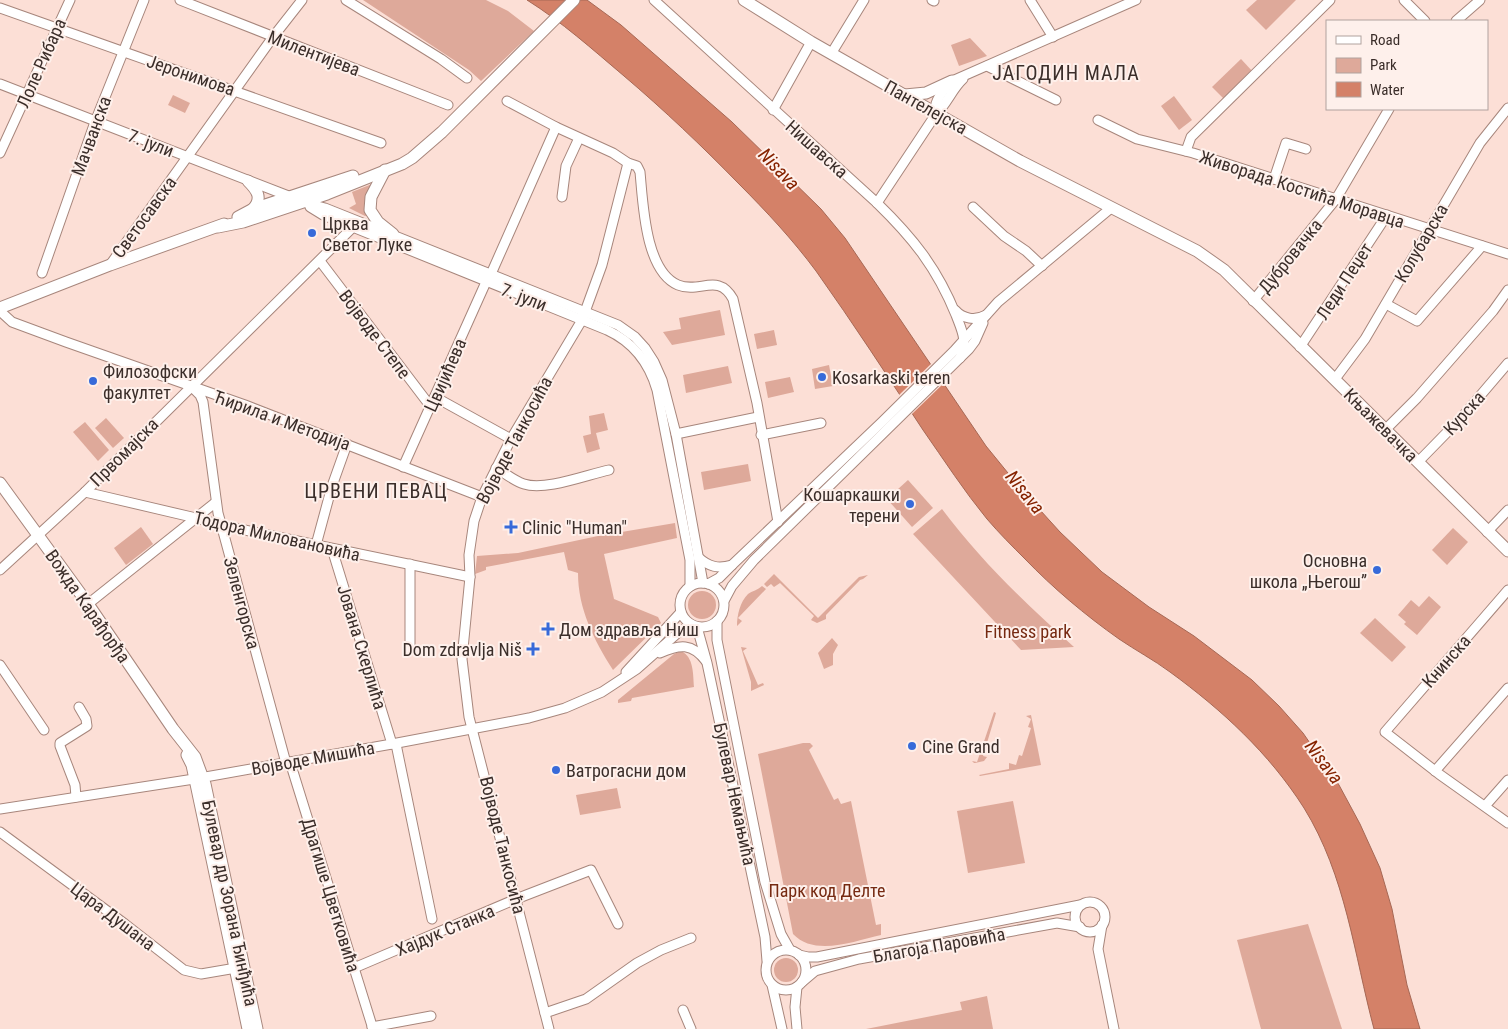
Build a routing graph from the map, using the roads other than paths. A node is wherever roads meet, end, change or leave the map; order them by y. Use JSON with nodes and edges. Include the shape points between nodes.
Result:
{"nodes":[{"id":1,"x":70,"y":0,"type":"edge"},
{"id":2,"x":144,"y":0,"type":"edge"},
{"id":3,"x":180,"y":0,"type":"edge"},
{"id":4,"x":302,"y":0,"type":"edge"},
{"id":5,"x":346,"y":0,"type":"edge"},
{"id":6,"x":574,"y":0,"type":"edge"},
{"id":7,"x":654,"y":0,"type":"edge"},
{"id":8,"x":744,"y":0,"type":"edge"},
{"id":9,"x":864,"y":0,"type":"edge"},
{"id":10,"x":1030,"y":0,"type":"edge"},
{"id":11,"x":1330,"y":0,"type":"edge"},
{"id":12,"x":1404,"y":0,"type":"edge"},
{"id":13,"x":1480,"y":0,"type":"edge"},
{"id":14,"x":1132,"y":1,"type":"edge"},
{"id":15,"x":0,"y":8,"type":"edge"},
{"id":16,"x":1424,"y":20,"type":"edge"},
{"id":17,"x":1457,"y":20,"type":"edge"},
{"id":18,"x":58,"y":28,"type":"junction"},
{"id":19,"x":273,"y":37,"type":"junction"},
{"id":20,"x":1053,"y":37,"type":"junction"},
{"id":21,"x":811,"y":42,"type":"junction"},
{"id":22,"x":125,"y":51,"type":"junction"},
{"id":23,"x":831,"y":54,"type":"junction"},
{"id":24,"x":987,"y":66,"type":"junction"},
{"id":25,"x":969,"y":74,"type":"junction"},
{"id":26,"x":467,"y":78,"type":"dead end"},
{"id":27,"x":952,"y":81,"type":"junction"},
{"id":28,"x":0,"y":84,"type":"edge"},
{"id":29,"x":236,"y":90,"type":"junction"},
{"id":30,"x":28,"y":96,"type":"junction"},
{"id":31,"x":905,"y":96,"type":"junction"},
{"id":32,"x":1056,"y":100,"type":"dead end"},
{"id":33,"x":507,"y":101,"type":"dead end"},
{"id":34,"x":448,"y":104,"type":"dead end"},
{"id":35,"x":1508,"y":108,"type":"edge"},
{"id":36,"x":773,"y":110,"type":"junction"},
{"id":37,"x":1388,"y":110,"type":"edge"},
{"id":38,"x":936,"y":114,"type":"junction"},
{"id":39,"x":1098,"y":120,"type":"dead end"},
{"id":40,"x":95,"y":122,"type":"junction"},
{"id":41,"x":556,"y":127,"type":"junction"},
{"id":42,"x":579,"y":138,"type":"junction"},
{"id":43,"x":381,"y":143,"type":"dead end"},
{"id":44,"x":1306,"y":149,"type":"dead end"},
{"id":45,"x":1186,"y":152,"type":"junction"},
{"id":46,"x":0,"y":153,"type":"edge"},
{"id":47,"x":188,"y":158,"type":"junction"},
{"id":48,"x":628,"y":163,"type":"junction"},
{"id":49,"x":381,"y":172,"type":"junction"},
{"id":50,"x":1274,"y":179,"type":"junction"},
{"id":51,"x":248,"y":181,"type":"junction"},
{"id":52,"x":290,"y":197,"type":"junction"},
{"id":53,"x":562,"y":197,"type":"dead end"},
{"id":54,"x":1336,"y":199,"type":"junction"},
{"id":55,"x":302,"y":201,"type":"junction"},
{"id":56,"x":877,"y":203,"type":"junction"},
{"id":57,"x":973,"y":207,"type":"dead end"},
{"id":58,"x":1111,"y":208,"type":"junction"},
{"id":59,"x":254,"y":209,"type":"junction"},
{"id":60,"x":1387,"y":215,"type":"junction"},
{"id":61,"x":218,"y":227,"type":"junction"},
{"id":62,"x":353,"y":227,"type":"junction"},
{"id":63,"x":1429,"y":230,"type":"junction"},
{"id":64,"x":393,"y":234,"type":"junction"},
{"id":65,"x":1482,"y":246,"type":"junction"},
{"id":66,"x":1508,"y":254,"type":"edge"},
{"id":67,"x":320,"y":261,"type":"junction"},
{"id":68,"x":110,"y":265,"type":"junction"},
{"id":69,"x":1042,"y":266,"type":"junction"},
{"id":70,"x":42,"y":273,"type":"dead end"},
{"id":71,"x":491,"y":274,"type":"junction"},
{"id":72,"x":486,"y":282,"type":"junction"},
{"id":73,"x":1508,"y":290,"type":"edge"},
{"id":74,"x":1253,"y":301,"type":"junction"},
{"id":75,"x":1386,"y":304,"type":"junction"},
{"id":76,"x":0,"y":310,"type":"edge"},
{"id":77,"x":955,"y":312,"type":"junction"},
{"id":78,"x":987,"y":315,"type":"junction"},
{"id":79,"x":583,"y":316,"type":"junction"},
{"id":80,"x":965,"y":339,"type":"junction"},
{"id":81,"x":1300,"y":347,"type":"junction"},
{"id":82,"x":956,"y":353,"type":"junction"},
{"id":83,"x":1508,"y":363,"type":"edge"},
{"id":84,"x":1335,"y":379,"type":"junction"},
{"id":85,"x":191,"y":386,"type":"junction"},
{"id":86,"x":435,"y":397,"type":"junction"},
{"id":87,"x":431,"y":406,"type":"junction"},
{"id":88,"x":758,"y":418,"type":"junction"},
{"id":89,"x":821,"y":423,"type":"dead end"},
{"id":90,"x":885,"y":425,"type":"junction"},
{"id":91,"x":1386,"y":429,"type":"junction"},
{"id":92,"x":676,"y":434,"type":"junction"},
{"id":93,"x":762,"y":435,"type":"junction"},
{"id":94,"x":511,"y":439,"type":"junction"},
{"id":95,"x":347,"y":444,"type":"junction"},
{"id":96,"x":1418,"y":462,"type":"junction"},
{"id":97,"x":403,"y":467,"type":"junction"},
{"id":98,"x":496,"y":468,"type":"junction"},
{"id":99,"x":609,"y":470,"type":"dead end"},
{"id":100,"x":0,"y":483,"type":"edge"},
{"id":101,"x":84,"y":492,"type":"junction"},
{"id":102,"x":482,"y":497,"type":"junction"},
{"id":103,"x":216,"y":502,"type":"junction"},
{"id":104,"x":1508,"y":510,"type":"edge"},
{"id":105,"x":196,"y":518,"type":"junction"},
{"id":106,"x":778,"y":522,"type":"junction"},
{"id":107,"x":221,"y":525,"type":"junction"},
{"id":108,"x":1488,"y":532,"type":"junction"},
{"id":109,"x":38,"y":536,"type":"junction"},
{"id":110,"x":316,"y":545,"type":"junction"},
{"id":111,"x":332,"y":549,"type":"junction"},
{"id":112,"x":1508,"y":551,"type":"edge"},
{"id":113,"x":698,"y":557,"type":"junction"},
{"id":114,"x":410,"y":564,"type":"junction"},
{"id":115,"x":732,"y":565,"type":"junction"},
{"id":116,"x":0,"y":570,"type":"edge"},
{"id":117,"x":470,"y":577,"type":"junction"},
{"id":118,"x":706,"y":583,"type":"junction"},
{"id":119,"x":690,"y":586,"type":"junction"},
{"id":120,"x":1508,"y":590,"type":"edge"},
{"id":121,"x":724,"y":601,"type":"junction"},
{"id":122,"x":88,"y":604,"type":"junction"},
{"id":123,"x":681,"y":612,"type":"junction"},
{"id":124,"x":717,"y":621,"type":"junction"},
{"id":125,"x":695,"y":626,"type":"junction"},
{"id":126,"x":410,"y":649,"type":"dead end"},
{"id":127,"x":653,"y":656,"type":"junction"},
{"id":128,"x":707,"y":663,"type":"junction"},
{"id":129,"x":0,"y":665,"type":"edge"},
{"id":130,"x":618,"y":681,"type":"junction"},
{"id":131,"x":1508,"y":688,"type":"edge"},
{"id":132,"x":78,"y":708,"type":"dead end"},
{"id":133,"x":44,"y":730,"type":"dead end"},
{"id":134,"x":472,"y":730,"type":"junction"},
{"id":135,"x":394,"y":744,"type":"junction"},
{"id":136,"x":288,"y":762,"type":"junction"},
{"id":137,"x":1435,"y":771,"type":"junction"},
{"id":138,"x":199,"y":778,"type":"junction"},
{"id":139,"x":1508,"y":780,"type":"edge"},
{"id":140,"x":76,"y":797,"type":"junction"},
{"id":141,"x":1486,"y":806,"type":"junction"},
{"id":142,"x":0,"y":809,"type":"edge"},
{"id":143,"x":1508,"y":823,"type":"edge"},
{"id":144,"x":0,"y":832,"type":"edge"},
{"id":145,"x":516,"y":899,"type":"junction"},
{"id":146,"x":1080,"y":905,"type":"junction"},
{"id":147,"x":432,"y":919,"type":"dead end"},
{"id":148,"x":618,"y":924,"type":"dead end"},
{"id":149,"x":1102,"y":925,"type":"junction"},
{"id":150,"x":1082,"y":929,"type":"junction"},
{"id":151,"x":691,"y":938,"type":"dead end"},
{"id":152,"x":1098,"y":949,"type":"junction"},
{"id":153,"x":790,"y":950,"type":"junction"},
{"id":154,"x":799,"y":955,"type":"junction"},
{"id":155,"x":767,"y":961,"type":"junction"},
{"id":156,"x":236,"y":968,"type":"junction"},
{"id":157,"x":354,"y":968,"type":"junction"},
{"id":158,"x":799,"y":984,"type":"junction"},
{"id":159,"x":772,"y":985,"type":"junction"},
{"id":160,"x":683,"y":1010,"type":"dead end"},
{"id":161,"x":545,"y":1013,"type":"junction"},
{"id":162,"x":431,"y":1016,"type":"dead end"},
{"id":163,"x":373,"y":1028,"type":"edge"},
{"id":164,"x":248,"y":1029,"type":"edge"},
{"id":165,"x":257,"y":1029,"type":"edge"},
{"id":166,"x":549,"y":1029,"type":"edge"},
{"id":167,"x":691,"y":1029,"type":"edge"},
{"id":168,"x":782,"y":1029,"type":"edge"},
{"id":169,"x":797,"y":1029,"type":"edge"},
{"id":170,"x":1114,"y":1029,"type":"edge"}],
"edges":[{"from":1,"to":18,"type":"street","name":"Лоле Рибара"},
{"from":2,"to":22,"type":"street","name":"Мачванска"},
{"from":3,"to":19,"type":"street","name":"Милентијева"},
{"from":4,"to":19,"type":"street","name":"Светосавска"},
{"from":5,"to":26,"type":"street"},
{"from":6,"to":49,"type":"main road","via":[[426,146],[402,164]]},
{"from":7,"to":36,"type":"street","name":"Нишавска"},
{"from":8,"to":21,"type":"main road","name":"Пантелејска"},
{"from":9,"to":23,"type":"street"},
{"from":10,"to":20,"type":"street"},
{"from":11,"to":45,"type":"street","via":[[1191,137]]},
{"from":12,"to":16,"type":"street"},
{"from":13,"to":17,"type":"street"},
{"from":14,"to":20,"type":"street"},
{"from":15,"to":18,"type":"street","name":"Јеронимова"},
{"from":18,"to":22,"type":"street","name":"Јеронимова"},
{"from":18,"to":30,"type":"street","name":"Лоле Рибара"},
{"from":19,"to":29,"type":"street","name":"Светосавска"},
{"from":19,"to":34,"type":"street","name":"Милентијева"},
{"from":20,"to":24,"type":"street"},
{"from":21,"to":23,"type":"main road","name":"Пантелејска"},
{"from":21,"to":36,"type":"street"},
{"from":22,"to":29,"type":"street","name":"Јеронимова"},
{"from":22,"to":40,"type":"street","name":"Мачванска"},
{"from":23,"to":31,"type":"main road","name":"Пантелејска"},
{"from":24,"to":25,"type":"street"},
{"from":24,"to":32,"type":"street"},
{"from":25,"to":27,"type":"street"},
{"from":25,"to":38,"type":"street","via":[[954,88]]},
{"from":27,"to":31,"type":"main road","via":[[926,92]]},
{"from":27,"to":38,"type":"street","via":[[940,95]]},
{"from":28,"to":30,"type":"street","name":"7. јули"},
{"from":29,"to":43,"type":"street","name":"Јеронимова"},
{"from":29,"to":47,"type":"street","name":"Светосавска"},
{"from":30,"to":40,"type":"street","name":"7. јули"},
{"from":30,"to":46,"type":"street","name":"Лоле Рибара"},
{"from":31,"to":38,"type":"main road","name":"Пантелејска"},
{"from":33,"to":41,"type":"street"},
{"from":35,"to":63,"type":"street","name":"Колубарска","via":[[1480,143]]},
{"from":36,"to":56,"type":"street","name":"Нишавска"},
{"from":37,"to":54,"type":"street","name":"Дубровачка"},
{"from":38,"to":56,"type":"street"},
{"from":38,"to":58,"type":"main road","name":"Пантелејска"},
{"from":39,"to":45,"type":"street","name":"Живорада Костића Моравца","via":[[1138,139]]},
{"from":40,"to":47,"type":"street","name":"7. јули"},
{"from":40,"to":70,"type":"street","name":"Мачванска"},
{"from":41,"to":42,"type":"street"},
{"from":41,"to":71,"type":"street"},
{"from":42,"to":48,"type":"street"},
{"from":42,"to":53,"type":"street","via":[[566,166]]},
{"from":44,"to":50,"type":"street","via":[[1286,143]]},
{"from":45,"to":50,"type":"street","name":"Живорада Костића Моравца"},
{"from":47,"to":51,"type":"street","name":"7. јули"},
{"from":47,"to":68,"type":"street","name":"Светосавска"},
{"from":48,"to":79,"type":"street","name":"Војводе Танкосића","via":[[602,264]]},
{"from":48,"to":88,"type":"street","via":[[637,166],[640,172],[648,237],[658,264],[668,278],[678,285],[692,287],[717,284],[733,299]]},
{"from":49,"to":52,"type":"main road","via":[[353,176]]},
{"from":49,"to":55,"type":"main road"},
{"from":49,"to":64,"type":"main road","via":[[371,197],[370,210],[378,222]]},
{"from":50,"to":54,"type":"street","name":"Живорада Костића Моравца"},
{"from":51,"to":52,"type":"street","name":"7. јули"},
{"from":51,"to":59,"type":"main road","via":[[258,194]]},
{"from":52,"to":55,"type":"street","name":"7. јули"},
{"from":52,"to":59,"type":"main road"},
{"from":54,"to":60,"type":"street","name":"Живорада Костића Моравца"},
{"from":54,"to":74,"type":"street","name":"Дубровачка"},
{"from":55,"to":61,"type":"main road","via":[[243,222]]},
{"from":55,"to":62,"type":"street","name":"7. јули","via":[[323,215]]},
{"from":55,"to":64,"type":"street","name":"7. јули"},
{"from":56,"to":77,"type":"street","name":"Нишавска","via":[[922,252]]},
{"from":57,"to":69,"type":"street"},
{"from":58,"to":69,"type":"street"},
{"from":58,"to":74,"type":"main road","name":"Пантелејска","via":[[1206,257],[1224,270]]},
{"from":59,"to":61,"type":"main road"},
{"from":60,"to":63,"type":"street","name":"Живорада Костића Моравца"},
{"from":60,"to":81,"type":"street","name":"Леди Пеџет"},
{"from":61,"to":68,"type":"main road"},
{"from":62,"to":67,"type":"street","name":"Првомајска"},
{"from":62,"to":72,"type":"street","name":"7. јули"},
{"from":63,"to":65,"type":"street","name":"Живорада Костића Моравца"},
{"from":63,"to":75,"type":"street","name":"Колубарска"},
{"from":64,"to":71,"type":"street","name":"7. јули"},
{"from":65,"to":66,"type":"street","name":"Живорада Костића Моравца"},
{"from":65,"to":75,"type":"street","via":[[1417,321]]},
{"from":67,"to":85,"type":"street","name":"Првомајска"},
{"from":67,"to":87,"type":"street","name":"Војводе Степе"},
{"from":68,"to":76,"type":"main road"},
{"from":69,"to":78,"type":"street"},
{"from":71,"to":79,"type":"street","name":"7. јули"},
{"from":72,"to":79,"type":"street","name":"7. јули"},
{"from":72,"to":86,"type":"street","name":"Цвијићева"},
{"from":73,"to":91,"type":"street","via":[[1417,398]]},
{"from":74,"to":81,"type":"main road","name":"Књажевачка"},
{"from":75,"to":84,"type":"street","name":"Колубарска","via":[[1365,340]]},
{"from":76,"to":85,"type":"street","name":"Ћирила и Методија","via":[[12,322]]},
{"from":77,"to":78,"type":"street","via":[[961,321],[969,324]]},
{"from":77,"to":80,"type":"street","name":"Нишавска"},
{"from":77,"to":82,"type":"street"},
{"from":78,"to":80,"type":"street"},
{"from":78,"to":82,"type":"street","via":[[975,341]]},
{"from":79,"to":92,"type":"street","via":[[624,328],[645,348],[662,380]]},
{"from":79,"to":94,"type":"street","name":"Војводе Танкосића"},
{"from":79,"to":119,"type":"street","via":[[630,344],[654,380],[690,560]]},
{"from":80,"to":82,"type":"street","via":[[963,352]]},
{"from":81,"to":84,"type":"main road","name":"Књажевачка"},
{"from":82,"to":90,"type":"street"},
{"from":83,"to":96,"type":"street","name":"Курска"},
{"from":84,"to":91,"type":"main road","name":"Књажевачка"},
{"from":85,"to":95,"type":"street","name":"Ћирила и Методија"},
{"from":85,"to":101,"type":"street","name":"Првомајска"},
{"from":85,"to":103,"type":"street","name":"Зеленгорска","via":[[202,398]]},
{"from":86,"to":87,"type":"street","name":"Цвијићева"},
{"from":86,"to":94,"type":"street"},
{"from":87,"to":97,"type":"street","name":"Цвијићева"},
{"from":88,"to":92,"type":"street"},
{"from":88,"to":93,"type":"street"},
{"from":89,"to":93,"type":"street"},
{"from":90,"to":106,"type":"street"},
{"from":90,"to":121,"type":"street","via":[[754,560],[736,580]]},
{"from":91,"to":96,"type":"main road","name":"Књажевачка"},
{"from":92,"to":113,"type":"street"},
{"from":93,"to":106,"type":"street"},
{"from":94,"to":98,"type":"street","name":"Војводе Танкосића"},
{"from":95,"to":97,"type":"street","name":"Ћирила и Методија"},
{"from":95,"to":110,"type":"street"},
{"from":96,"to":108,"type":"main road","name":"Књажевачка"},
{"from":97,"to":102,"type":"street","name":"Ћирила и Методија"},
{"from":98,"to":99,"type":"street","via":[[522,484],[536,486]]},
{"from":98,"to":102,"type":"street","name":"Војводе Танкосића"},
{"from":100,"to":109,"type":"main road","name":"Вожда Карађорђа"},
{"from":101,"to":105,"type":"street","name":"Тодора Миловановића"},
{"from":101,"to":109,"type":"street","name":"Првомајска"},
{"from":102,"to":117,"type":"street","name":"Војводе Танкосића","via":[[472,535]]},
{"from":103,"to":105,"type":"street"},
{"from":103,"to":107,"type":"street","name":"Зеленгорска"},
{"from":104,"to":108,"type":"street"},
{"from":105,"to":107,"type":"street","name":"Тодора Миловановића"},
{"from":105,"to":122,"type":"street"},
{"from":106,"to":115,"type":"street"},
{"from":107,"to":110,"type":"street","name":"Тодора Миловановића"},
{"from":107,"to":136,"type":"street","name":"Зеленгорска"},
{"from":108,"to":112,"type":"main road","name":"Књажевачка"},
{"from":109,"to":116,"type":"street","name":"Првомајска"},
{"from":109,"to":122,"type":"main road","name":"Вожда Карађорђа"},
{"from":110,"to":111,"type":"street","name":"Тодора Миловановића"},
{"from":111,"to":114,"type":"street","name":"Тодора Миловановића"},
{"from":111,"to":135,"type":"street","name":"Јована Скерлића"},
{"from":113,"to":115,"type":"street","via":[[715,567]]},
{"from":113,"to":118,"type":"street"},
{"from":114,"to":117,"type":"street","name":"Тодора Миловановића"},
{"from":114,"to":126,"type":"street"},
{"from":115,"to":118,"type":"street","via":[[718,578]]},
{"from":117,"to":134,"type":"street","name":"Војводе Танкосића","via":[[462,659]]},
{"from":118,"to":119,"type":"street"},
{"from":118,"to":121,"type":"street","via":[[717,589]]},
{"from":119,"to":123,"type":"street","via":[[680,600]]},
{"from":120,"to":137,"type":"street","name":"Книнска","via":[[1385,732]]},
{"from":121,"to":124,"type":"street"},
{"from":122,"to":138,"type":"main road","name":"Вожда Карађорђа","via":[[174,729]]},
{"from":123,"to":125,"type":"street","via":[[685,620]]},
{"from":123,"to":130,"type":"street","name":"Војводе Мишића"},
{"from":124,"to":125,"type":"street","via":[[704,627]]},
{"from":124,"to":153,"type":"street","name":"Булевар Немањића","via":[[717,640],[765,882],[781,934]]},
{"from":125,"to":127,"type":"street","name":"Војводе Мишића","via":[[680,630]]},
{"from":125,"to":128,"type":"street","name":"Булевар Немањића"},
{"from":127,"to":128,"type":"street","via":[[682,646],[698,653]]},
{"from":127,"to":130,"type":"street","name":"Војводе Мишића"},
{"from":128,"to":155,"type":"street","name":"Булевар Немањића","via":[[765,937]]},
{"from":129,"to":133,"type":"street"},
{"from":130,"to":134,"type":"street","name":"Војводе Мишића","via":[[566,708]]},
{"from":131,"to":137,"type":"street"},
{"from":132,"to":140,"type":"street","via":[[87,726],[60,746],[75,785]]},
{"from":134,"to":135,"type":"street","name":"Војводе Мишића"},
{"from":134,"to":145,"type":"street","name":"Војводе Танкосића"},
{"from":135,"to":136,"type":"street","name":"Војводе Мишића"},
{"from":135,"to":147,"type":"street","name":"Јована Скерлића"},
{"from":136,"to":138,"type":"street","name":"Војводе Мишића"},
{"from":136,"to":157,"type":"street","name":"Драгише Цветковића"},
{"from":137,"to":141,"type":"street"},
{"from":138,"to":140,"type":"street","name":"Војводе Мишића"},
{"from":138,"to":156,"type":"main road","name":"Булевар др Зорана Ђинђића"},
{"from":138,"to":165,"type":"main road","name":"Булевар др Зорана Ђинђића"},
{"from":139,"to":141,"type":"street"},
{"from":140,"to":142,"type":"street","name":"Војводе Мишића"},
{"from":141,"to":143,"type":"street"},
{"from":144,"to":156,"type":"street","name":"Цара Душана","via":[[184,970],[201,974]]},
{"from":145,"to":148,"type":"street","name":"Хајдук Станка","via":[[591,870]]},
{"from":145,"to":157,"type":"street","name":"Хајдук Станка"},
{"from":145,"to":161,"type":"street","name":"Војводе Танкосића"},
{"from":146,"to":149,"type":"street","via":[[1092,902],[1101,906],[1105,915]]},
{"from":146,"to":150,"type":"street","via":[[1075,916]]},
{"from":146,"to":154,"type":"street","name":"Благоја Паровића","via":[[817,957]]},
{"from":149,"to":150,"type":"street","via":[[1096,930]]},
{"from":149,"to":152,"type":"street"},
{"from":150,"to":152,"type":"street"},
{"from":150,"to":158,"type":"street","name":"Благоја Паровића","via":[[1057,923],[859,959],[815,970]]},
{"from":151,"to":161,"type":"street","via":[[637,963],[586,999]]},
{"from":152,"to":170,"type":"street"},
{"from":153,"to":154,"type":"street"},
{"from":153,"to":155,"type":"street","via":[[774,953]]},
{"from":154,"to":158,"type":"street","via":[[805,965],[805,976]]},
{"from":155,"to":159,"type":"street","via":[[766,974]]},
{"from":156,"to":164,"type":"main road","name":"Булевар др Зорана Ђинђића"},
{"from":157,"to":163,"type":"street","name":"Драгише Цветковића"},
{"from":158,"to":159,"type":"street","via":[[787,990]]},
{"from":158,"to":169,"type":"street","via":[[795,1006]]},
{"from":159,"to":168,"type":"street"},
{"from":160,"to":167,"type":"street"},
{"from":161,"to":166,"type":"street","name":"Војводе Танкосића"},
{"from":162,"to":163,"type":"street"}]}
